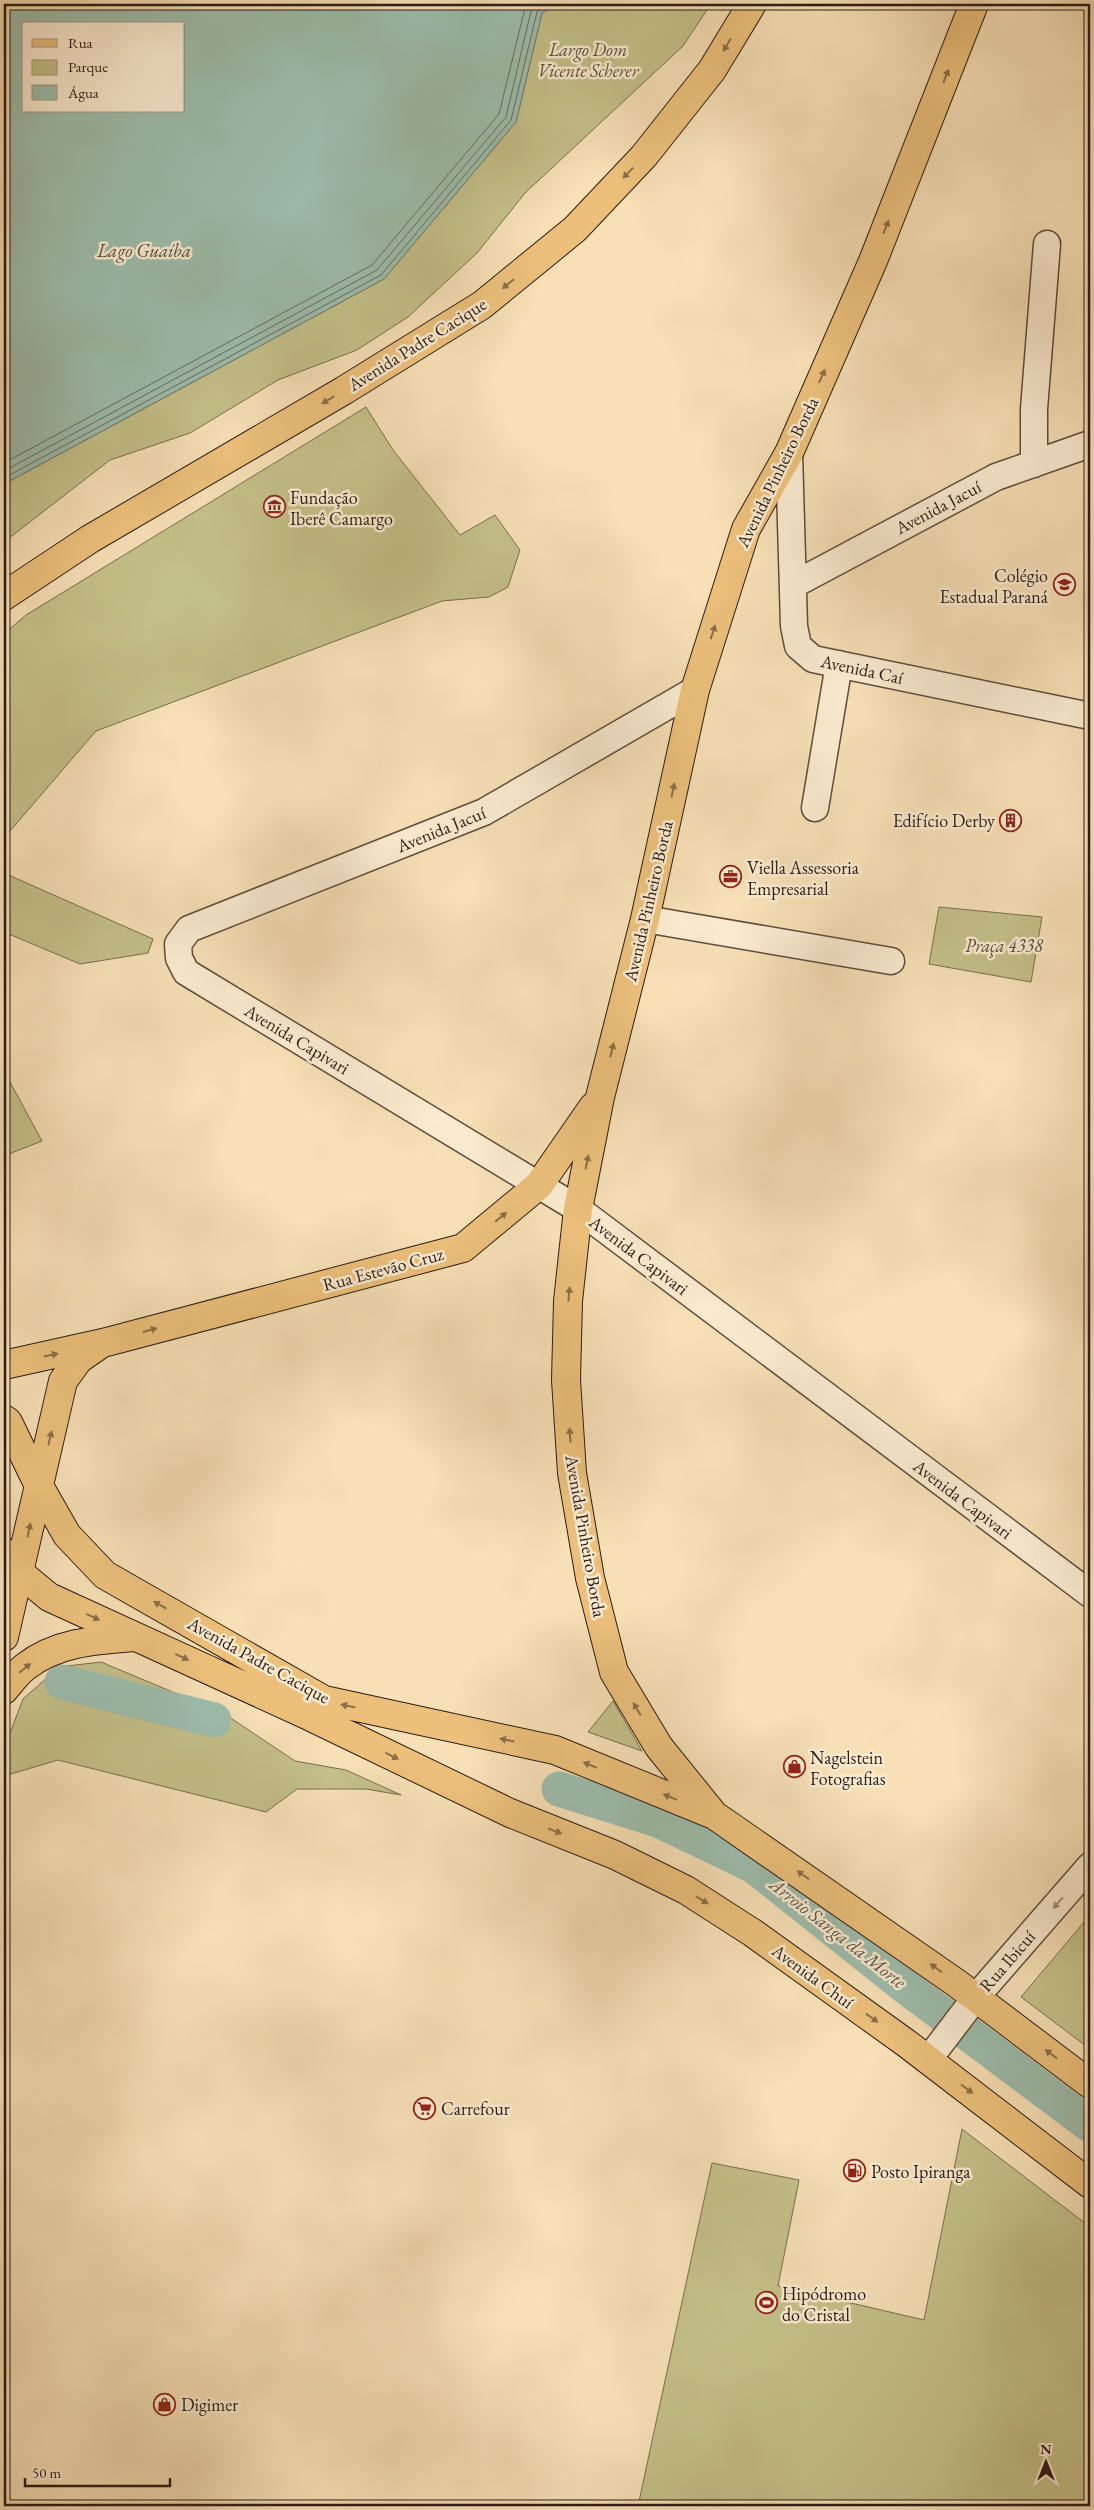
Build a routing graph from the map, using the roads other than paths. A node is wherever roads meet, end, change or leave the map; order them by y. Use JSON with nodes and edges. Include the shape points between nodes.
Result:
{"nodes":[{"id":1,"x":752,"y":4,"type":"edge"},
{"id":2,"x":974,"y":4,"type":"edge"},
{"id":3,"x":1047,"y":244,"type":"dead end"},
{"id":4,"x":1090,"y":444,"type":"edge"},
{"id":5,"x":789,"y":453,"type":"junction"},
{"id":6,"x":1034,"y":464,"type":"junction"},
{"id":7,"x":793,"y":585,"type":"junction"},
{"id":8,"x":4,"y":596,"type":"edge"},
{"id":9,"x":838,"y":664,"type":"junction"},
{"id":10,"x":695,"y":690,"type":"junction"},
{"id":11,"x":1090,"y":716,"type":"edge"},
{"id":12,"x":815,"y":808,"type":"dead end"},
{"id":13,"x":646,"y":919,"type":"junction"},
{"id":14,"x":178,"y":944,"type":"joint"},
{"id":15,"x":891,"y":961,"type":"dead end"},
{"id":16,"x":600,"y":1097,"type":"junction"},
{"id":17,"x":539,"y":1185,"type":"junction"},
{"id":18,"x":578,"y":1210,"type":"junction"},
{"id":19,"x":103,"y":1343,"type":"junction"},
{"id":20,"x":4,"y":1365,"type":"edge"},
{"id":21,"x":4,"y":1419,"type":"edge"},
{"id":22,"x":38,"y":1486,"type":"junction"},
{"id":23,"x":4,"y":1552,"type":"edge"},
{"id":24,"x":20,"y":1573,"type":"junction"},
{"id":25,"x":1090,"y":1594,"type":"edge"},
{"id":26,"x":4,"y":1637,"type":"edge"},
{"id":27,"x":137,"y":1637,"type":"junction"},
{"id":28,"x":4,"y":1690,"type":"edge"},
{"id":29,"x":510,"y":1813,"type":"joint"},
{"id":30,"x":714,"y":1815,"type":"junction"},
{"id":31,"x":1090,"y":1866,"type":"edge"},
{"id":32,"x":969,"y":2005,"type":"junction"},
{"id":33,"x":928,"y":2060,"type":"junction"},
{"id":34,"x":1090,"y":2084,"type":"edge"},
{"id":35,"x":1090,"y":2184,"type":"edge"}],
"edges":[{"from":1,"to":8,"type":"main road","name":"Avenida Padre Cacique","one_way":true,"via":[[712,70],[644,156],[575,229],[482,305],[90,539]]},
{"from":5,"to":2,"type":"main road","name":"Avenida Pinheiro Borda","one_way":true,"via":[[872,261]]},
{"from":3,"to":6,"type":"street","via":[[1034,409]]},
{"from":4,"to":6,"type":"street","name":"Avenida Jacuí"},
{"from":5,"to":7,"type":"street","name":"Avenida Caí"},
{"from":10,"to":5,"type":"main road","name":"Avenida Pinheiro Borda","one_way":true,"via":[[746,528]]},
{"from":6,"to":7,"type":"street","name":"Avenida Jacuí","via":[[996,477]]},
{"from":7,"to":9,"type":"street","name":"Avenida Caí","via":[[798,646],[813,659]]},
{"from":9,"to":11,"type":"street","name":"Avenida Caí"},
{"from":9,"to":12,"type":"street"},
{"from":13,"to":10,"type":"main road","name":"Avenida Pinheiro Borda","one_way":true},
{"from":10,"to":14,"type":"street","name":"Avenida Jacuí","via":[[484,812],[189,929]]},
{"from":13,"to":15,"type":"street"},
{"from":16,"to":13,"type":"main road","name":"Avenida Pinheiro Borda","one_way":true},
{"from":14,"to":17,"type":"street","name":"Avenida Capivari","via":[[179,958],[186,972]]},
{"from":16,"to":17,"type":"main road","name":"Rua Estevão Cruz"},
{"from":18,"to":16,"type":"main road","name":"Avenida Pinheiro Borda","one_way":true},
{"from":17,"to":18,"type":"street","name":"Avenida Capivari"},
{"from":19,"to":17,"type":"main road","name":"Rua Estevão Cruz","one_way":true,"via":[[463,1248]]},
{"from":18,"to":25,"type":"street","name":"Avenida Capivari"},
{"from":30,"to":18,"type":"main road","name":"Avenida Pinheiro Borda","one_way":true,"via":[[659,1747],[614,1672],[590,1578],[572,1473],[566,1380],[568,1301]]},
{"from":20,"to":19,"type":"main road","name":"Rua Estevão Cruz","one_way":true},
{"from":22,"to":19,"type":"main road","one_way":true,"via":[[63,1382],[80,1359]]},
{"from":21,"to":22,"type":"main road","name":"Avenida Padre Cacique"},
{"from":24,"to":22,"type":"main road","one_way":true},
{"from":30,"to":22,"type":"main road","name":"Avenida Padre Cacique","one_way":true,"via":[[555,1750],[324,1700],[105,1575],[67,1534]]},
{"from":23,"to":24,"type":"main road","name":"Avenida Padre Cacique"},
{"from":24,"to":26,"type":"main road"},
{"from":24,"to":27,"type":"main road","name":"Avenida Padre Cacique","one_way":true,"via":[[49,1597]]},
{"from":28,"to":27,"type":"main road","one_way":true,"via":[[24,1668],[51,1651],[86,1641]]},
{"from":27,"to":29,"type":"main road","name":"Avenida Padre Cacique","one_way":true},
{"from":29,"to":33,"type":"main road","name":"Avenida Chuí","one_way":true,"via":[[615,1854],[686,1890],[753,1933]]},
{"from":32,"to":30,"type":"main road","one_way":true},
{"from":31,"to":32,"type":"street","name":"Rua Ibicuí","one_way":true},
{"from":32,"to":33,"type":"street","name":"Rua Ibicuí"},
{"from":34,"to":32,"type":"main road","one_way":true},
{"from":33,"to":35,"type":"main road","name":"Avenida Chuí","one_way":true}]}
